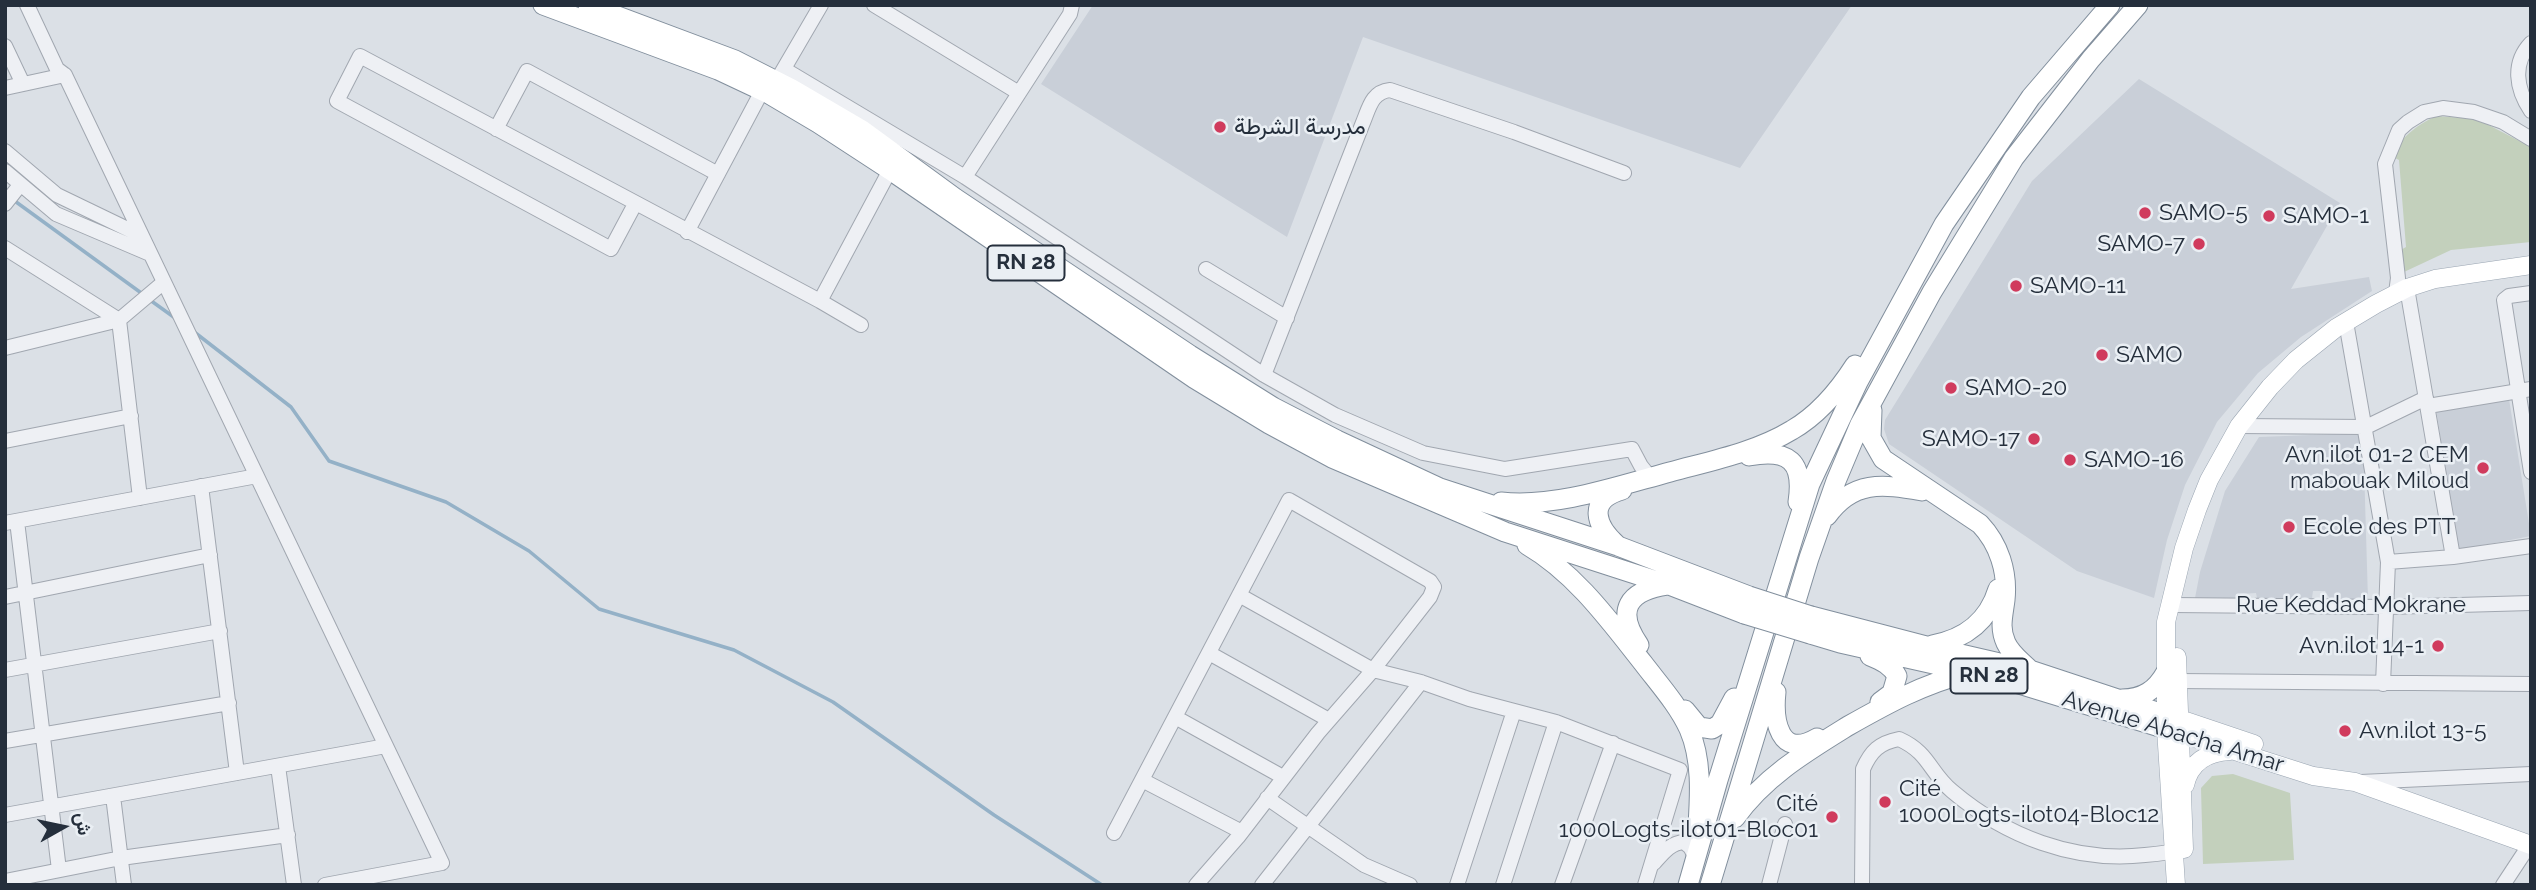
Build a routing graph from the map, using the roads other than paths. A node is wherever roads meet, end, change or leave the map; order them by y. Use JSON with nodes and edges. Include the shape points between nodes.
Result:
{"nodes":[{"id":1,"x":27,"y":5,"type":"edge"},
{"id":2,"x":543,"y":5,"type":"edge"},
{"id":3,"x":588,"y":5,"type":"edge"},
{"id":4,"x":821,"y":5,"type":"edge"},
{"id":5,"x":874,"y":5,"type":"edge"},
{"id":6,"x":1072,"y":5,"type":"edge"},
{"id":7,"x":2110,"y":5,"type":"edge"},
{"id":8,"x":2138,"y":5,"type":"edge"},
{"id":9,"x":2531,"y":43,"type":"edge"},
{"id":10,"x":5,"y":46,"type":"edge"},
{"id":11,"x":65,"y":75,"type":"junction"},
{"id":12,"x":774,"y":81,"type":"junction"},
{"id":13,"x":23,"y":84,"type":"junction"},
{"id":14,"x":5,"y":88,"type":"edge"},
{"id":15,"x":1019,"y":93,"type":"junction"},
{"id":16,"x":2531,"y":111,"type":"edge"},
{"id":17,"x":496,"y":129,"type":"junction"},
{"id":18,"x":2531,"y":139,"type":"edge"},
{"id":19,"x":5,"y":151,"type":"edge"},
{"id":20,"x":890,"y":170,"type":"junction"},
{"id":21,"x":5,"y":172,"type":"edge"},
{"id":22,"x":1624,"y":173,"type":"dead end"},
{"id":23,"x":718,"y":174,"type":"junction"},
{"id":24,"x":965,"y":177,"type":"junction"},
{"id":25,"x":20,"y":185,"type":"junction"},
{"id":26,"x":5,"y":204,"type":"edge"},
{"id":27,"x":635,"y":204,"type":"junction"},
{"id":28,"x":687,"y":232,"type":"junction"},
{"id":29,"x":142,"y":236,"type":"junction"},
{"id":30,"x":5,"y":248,"type":"edge"},
{"id":31,"x":150,"y":254,"type":"junction"},
{"id":32,"x":2531,"y":265,"type":"edge"},
{"id":33,"x":1206,"y":269,"type":"dead end"},
{"id":34,"x":164,"y":282,"type":"junction"},
{"id":35,"x":2402,"y":291,"type":"junction"},
{"id":36,"x":2531,"y":293,"type":"edge"},
{"id":37,"x":820,"y":301,"type":"junction"},
{"id":38,"x":1287,"y":318,"type":"junction"},
{"id":39,"x":119,"y":320,"type":"junction"},
{"id":40,"x":1891,"y":320,"type":"junction"},
{"id":41,"x":2346,"y":322,"type":"junction"},
{"id":42,"x":861,"y":325,"type":"dead end"},
{"id":43,"x":5,"y":348,"type":"edge"},
{"id":44,"x":1264,"y":375,"type":"junction"},
{"id":45,"x":2524,"y":390,"type":"edge"},
{"id":46,"x":1874,"y":398,"type":"junction"},
{"id":47,"x":2427,"y":402,"type":"junction"},
{"id":48,"x":131,"y":416,"type":"junction"},
{"id":49,"x":2239,"y":426,"type":"junction"},
{"id":50,"x":2365,"y":427,"type":"junction"},
{"id":51,"x":5,"y":441,"type":"edge"},
{"id":52,"x":2531,"y":472,"type":"edge"},
{"id":53,"x":257,"y":476,"type":"junction"},
{"id":54,"x":1650,"y":477,"type":"junction"},
{"id":55,"x":201,"y":486,"type":"junction"},
{"id":56,"x":1930,"y":492,"type":"junction"},
{"id":57,"x":140,"y":498,"type":"junction"},
{"id":58,"x":1469,"y":498,"type":"junction"},
{"id":59,"x":11,"y":522,"type":"edge"},
{"id":60,"x":1819,"y":529,"type":"junction"},
{"id":61,"x":1505,"y":532,"type":"junction"},
{"id":62,"x":1618,"y":546,"type":"junction"},
{"id":63,"x":2531,"y":546,"type":"edge"},
{"id":64,"x":1790,"y":548,"type":"junction"},
{"id":65,"x":210,"y":555,"type":"junction"},
{"id":66,"x":2453,"y":557,"type":"junction"},
{"id":67,"x":2388,"y":562,"type":"junction"},
{"id":68,"x":2003,"y":571,"type":"junction"},
{"id":69,"x":1669,"y":585,"type":"junction"},
{"id":70,"x":26,"y":593,"type":"junction"},
{"id":71,"x":1239,"y":595,"type":"junction"},
{"id":72,"x":5,"y":597,"type":"edge"},
{"id":73,"x":2531,"y":603,"type":"edge"},
{"id":74,"x":1746,"y":605,"type":"junction"},
{"id":75,"x":2172,"y":605,"type":"junction"},
{"id":76,"x":2387,"y":607,"type":"junction"},
{"id":77,"x":1810,"y":625,"type":"junction"},
{"id":78,"x":220,"y":631,"type":"junction"},
{"id":79,"x":1762,"y":640,"type":"junction"},
{"id":80,"x":1840,"y":643,"type":"junction"},
{"id":81,"x":1926,"y":646,"type":"junction"},
{"id":82,"x":1781,"y":652,"type":"junction"},
{"id":83,"x":1209,"y":653,"type":"junction"},
{"id":84,"x":34,"y":664,"type":"junction"},
{"id":85,"x":5,"y":670,"type":"edge"},
{"id":86,"x":1373,"y":670,"type":"junction"},
{"id":87,"x":2030,"y":670,"type":"junction"},
{"id":88,"x":1974,"y":672,"type":"junction"},
{"id":89,"x":2172,"y":677,"type":"junction"},
{"id":90,"x":1421,"y":682,"type":"junction"},
{"id":91,"x":2383,"y":684,"type":"junction"},
{"id":92,"x":2531,"y":684,"type":"edge"},
{"id":93,"x":2121,"y":699,"type":"junction"},
{"id":94,"x":229,"y":703,"type":"junction"},
{"id":95,"x":1514,"y":711,"type":"junction"},
{"id":96,"x":1175,"y":717,"type":"junction"},
{"id":97,"x":1329,"y":720,"type":"junction"},
{"id":98,"x":1556,"y":722,"type":"junction"},
{"id":99,"x":2173,"y":724,"type":"junction"},
{"id":100,"x":42,"y":733,"type":"junction"},
{"id":101,"x":5,"y":741,"type":"edge"},
{"id":102,"x":1612,"y":743,"type":"junction"},
{"id":103,"x":386,"y":746,"type":"junction"},
{"id":104,"x":2235,"y":751,"type":"junction"},
{"id":105,"x":278,"y":766,"type":"junction"},
{"id":106,"x":237,"y":773,"type":"junction"},
{"id":107,"x":2531,"y":774,"type":"edge"},
{"id":108,"x":1283,"y":777,"type":"junction"},
{"id":109,"x":1142,"y":780,"type":"junction"},
{"id":110,"x":2356,"y":782,"type":"junction"},
{"id":111,"x":113,"y":796,"type":"junction"},
{"id":112,"x":2182,"y":796,"type":"junction"},
{"id":113,"x":1267,"y":798,"type":"junction"},
{"id":114,"x":50,"y":807,"type":"junction"},
{"id":115,"x":5,"y":816,"type":"edge"},
{"id":116,"x":1785,"y":824,"type":"dead end"},
{"id":117,"x":1307,"y":825,"type":"junction"},
{"id":118,"x":1727,"y":831,"type":"junction"},
{"id":119,"x":1242,"y":832,"type":"junction"},
{"id":120,"x":1114,"y":833,"type":"dead end"},
{"id":121,"x":288,"y":835,"type":"junction"},
{"id":122,"x":2530,"y":845,"type":"edge"},
{"id":123,"x":2179,"y":850,"type":"junction"},
{"id":124,"x":121,"y":858,"type":"junction"},
{"id":125,"x":1696,"y":858,"type":"junction"},
{"id":126,"x":1651,"y":868,"type":"junction"},
{"id":127,"x":60,"y":870,"type":"junction"},
{"id":128,"x":5,"y":881,"type":"edge"},
{"id":129,"x":124,"y":885,"type":"edge"},
{"id":130,"x":294,"y":885,"type":"edge"},
{"id":131,"x":325,"y":885,"type":"edge"},
{"id":132,"x":1196,"y":885,"type":"edge"},
{"id":133,"x":1262,"y":885,"type":"edge"},
{"id":134,"x":1410,"y":885,"type":"edge"},
{"id":135,"x":1457,"y":885,"type":"edge"},
{"id":136,"x":1503,"y":885,"type":"edge"},
{"id":137,"x":1562,"y":885,"type":"edge"},
{"id":138,"x":1645,"y":885,"type":"edge"},
{"id":139,"x":1688,"y":885,"type":"edge"},
{"id":140,"x":1710,"y":885,"type":"edge"},
{"id":141,"x":1769,"y":885,"type":"edge"},
{"id":142,"x":1862,"y":885,"type":"edge"},
{"id":143,"x":2176,"y":885,"type":"edge"},
{"id":144,"x":2182,"y":885,"type":"edge"},
{"id":145,"x":2503,"y":885,"type":"edge"}],
"edges":[{"from":1,"to":11,"type":"street","via":[[57,69]]},
{"from":2,"to":12,"type":"highway","number":"RN 28","via":[[718,70]]},
{"from":3,"to":12,"type":"highway","number":"RN 28","via":[[735,60]]},
{"from":4,"to":12,"type":"street"},
{"from":5,"to":15,"type":"street"},
{"from":6,"to":15,"type":"street"},
{"from":7,"to":40,"type":"highway","via":[[2008,129],[1944,224]]},
{"from":8,"to":46,"type":"highway","via":[[2014,158]]},
{"from":9,"to":16,"type":"street","via":[[2517,65],[2519,85]]},
{"from":10,"to":13,"type":"street"},
{"from":11,"to":13,"type":"street"},
{"from":11,"to":29,"type":"street"},
{"from":12,"to":20,"type":"highway","number":"RN 28","via":[[818,123]]},
{"from":12,"to":23,"type":"street"},
{"from":12,"to":24,"type":"street"},
{"from":12,"to":58,"type":"highway","number":"RN 28","via":[[862,130],[955,198],[1273,407],[1402,471]]},
{"from":13,"to":14,"type":"street"},
{"from":15,"to":24,"type":"street"},
{"from":17,"to":23,"type":"street","via":[[527,71]]},
{"from":17,"to":27,"type":"street"},
{"from":17,"to":27,"type":"street","via":[[360,56],[337,101],[611,248]]},
{"from":18,"to":35,"type":"street","via":[[2503,122],[2443,108],[2424,112],[2399,130],[2385,164]]},
{"from":19,"to":29,"type":"street","via":[[57,195]]},
{"from":20,"to":37,"type":"street"},
{"from":20,"to":61,"type":"highway","number":"RN 28","via":[[1195,379],[1269,424],[1385,482]]},
{"from":21,"to":25,"type":"street"},
{"from":22,"to":38,"type":"street","via":[[1390,90],[1380,91],[1362,125]]},
{"from":23,"to":28,"type":"street"},
{"from":24,"to":44,"type":"street"},
{"from":25,"to":26,"type":"street"},
{"from":25,"to":31,"type":"street","via":[[56,214]]},
{"from":27,"to":28,"type":"street"},
{"from":28,"to":37,"type":"street"},
{"from":29,"to":31,"type":"street"},
{"from":30,"to":39,"type":"street"},
{"from":31,"to":34,"type":"street"},
{"from":32,"to":35,"type":"main road","via":[[2435,279]]},
{"from":33,"to":38,"type":"street"},
{"from":34,"to":39,"type":"street"},
{"from":34,"to":53,"type":"street"},
{"from":35,"to":41,"type":"main road"},
{"from":35,"to":47,"type":"street"},
{"from":36,"to":45,"type":"street","via":[[2504,300]]},
{"from":37,"to":42,"type":"street"},
{"from":38,"to":44,"type":"street"},
{"from":39,"to":43,"type":"street"},
{"from":39,"to":48,"type":"street"},
{"from":40,"to":54,"type":"highway","via":[[1844,382],[1791,431],[1722,458]]},
{"from":40,"to":64,"type":"highway","via":[[1810,485]]},
{"from":41,"to":49,"type":"main road","via":[[2296,360]]},
{"from":41,"to":50,"type":"street"},
{"from":44,"to":54,"type":"street","via":[[1335,415],[1423,453],[1505,469],[1632,449]]},
{"from":45,"to":47,"type":"street"},
{"from":45,"to":52,"type":"street"},
{"from":46,"to":56,"type":"highway","via":[[1870,426],[1876,449],[1895,469]]},
{"from":46,"to":60,"type":"highway"},
{"from":47,"to":50,"type":"street"},
{"from":47,"to":66,"type":"street"},
{"from":48,"to":51,"type":"street"},
{"from":48,"to":57,"type":"street"},
{"from":49,"to":50,"type":"street"},
{"from":49,"to":75,"type":"main road","via":[[2197,510]]},
{"from":50,"to":67,"type":"street"},
{"from":53,"to":55,"type":"street"},
{"from":53,"to":103,"type":"street"},
{"from":54,"to":58,"type":"highway","via":[[1564,498],[1515,503]]},
{"from":55,"to":57,"type":"street"},
{"from":55,"to":65,"type":"street"},
{"from":56,"to":60,"type":"highway","via":[[1869,486],[1841,499]]},
{"from":56,"to":68,"type":"highway","via":[[1986,530],[1999,549]]},
{"from":57,"to":59,"type":"street"},
{"from":58,"to":62,"type":"highway"},
{"from":59,"to":70,"type":"street"},
{"from":60,"to":82,"type":"highway"},
{"from":61,"to":69,"type":"highway","number":"RN 28"},
{"from":61,"to":125,"type":"highway","via":[[1543,554],[1581,589],[1677,709],[1689,730],[1699,775]]},
{"from":62,"to":64,"type":"highway","via":[[1600,525],[1599,509],[1606,496],[1748,456],[1772,454],[1788,457],[1799,477]]},
{"from":62,"to":74,"type":"highway"},
{"from":63,"to":66,"type":"street"},
{"from":64,"to":79,"type":"highway"},
{"from":65,"to":70,"type":"street"},
{"from":65,"to":78,"type":"street"},
{"from":66,"to":67,"type":"street"},
{"from":67,"to":76,"type":"street"},
{"from":68,"to":81,"type":"highway","via":[[1995,600],[1978,625],[1960,637]]},
{"from":68,"to":87,"type":"highway","via":[[2003,633],[2012,653]]},
{"from":69,"to":74,"type":"highway","number":"RN 28"},
{"from":69,"to":79,"type":"highway","via":[[1634,596],[1628,624],[1699,727],[1708,730],[1720,724]]},
{"from":70,"to":72,"type":"street"},
{"from":70,"to":84,"type":"street"},
{"from":71,"to":83,"type":"street"},
{"from":71,"to":86,"type":"street"},
{"from":71,"to":86,"type":"street","via":[[1289,500],[1434,587]]},
{"from":73,"to":76,"type":"street","name":"Rue Keddad Mokrane"},
{"from":74,"to":77,"type":"highway","number":"RN 28","bridge":true},
{"from":75,"to":76,"type":"street","name":"Rue Keddad Mokrane"},
{"from":75,"to":89,"type":"main road","via":[[2166,622]]},
{"from":76,"to":91,"type":"street"},
{"from":77,"to":80,"type":"highway","name":"Avenue Abacha Amar","number":"RN 28"},
{"from":77,"to":81,"type":"highway"},
{"from":78,"to":84,"type":"street"},
{"from":78,"to":94,"type":"street"},
{"from":79,"to":125,"type":"highway"},
{"from":80,"to":82,"type":"highway","via":[[1886,663],[1894,669],[1896,685],[1882,700],[1801,744],[1783,738],[1776,723]]},
{"from":80,"to":88,"type":"highway","name":"Avenue Abacha Amar","number":"RN 28"},
{"from":81,"to":87,"type":"highway"},
{"from":82,"to":118,"type":"highway"},
{"from":83,"to":96,"type":"street"},
{"from":83,"to":97,"type":"street"},
{"from":84,"to":85,"type":"street"},
{"from":84,"to":100,"type":"street"},
{"from":86,"to":90,"type":"street"},
{"from":86,"to":97,"type":"street"},
{"from":87,"to":93,"type":"highway"},
{"from":88,"to":99,"type":"highway","name":"Avenue Abacha Amar","number":"RN 28"},
{"from":88,"to":118,"type":"highway","via":[[1936,681],[1891,701],[1804,754],[1767,780]]},
{"from":89,"to":91,"type":"street"},
{"from":89,"to":93,"type":"highway","via":[[2140,697]]},
{"from":89,"to":99,"type":"main road"},
{"from":90,"to":95,"type":"street"},
{"from":90,"to":117,"type":"street"},
{"from":91,"to":92,"type":"street"},
{"from":93,"to":99,"type":"highway"},
{"from":94,"to":100,"type":"street"},
{"from":94,"to":106,"type":"street"},
{"from":95,"to":98,"type":"street"},
{"from":95,"to":135,"type":"street"},
{"from":96,"to":108,"type":"street"},
{"from":96,"to":109,"type":"street"},
{"from":97,"to":108,"type":"street"},
{"from":98,"to":102,"type":"street"},
{"from":98,"to":136,"type":"street"},
{"from":99,"to":104,"type":"main road","name":"Avenue Abacha Amar","number":"RN 28"},
{"from":99,"to":110,"type":"main road","via":[[2324,768]]},
{"from":99,"to":112,"type":"main road"},
{"from":99,"to":123,"type":"main road"},
{"from":100,"to":101,"type":"street"},
{"from":100,"to":114,"type":"street"},
{"from":102,"to":126,"type":"street","via":[[1680,770]]},
{"from":102,"to":137,"type":"street"},
{"from":103,"to":105,"type":"street"},
{"from":103,"to":131,"type":"street","via":[[442,863]]},
{"from":104,"to":110,"type":"main road","name":"Avenue Abacha Amar","number":"RN 28","via":[[2313,776]]},
{"from":104,"to":112,"type":"main road","via":[[2220,751],[2198,761],[2190,770]]},
{"from":105,"to":106,"type":"street"},
{"from":105,"to":121,"type":"street"},
{"from":106,"to":111,"type":"street"},
{"from":107,"to":110,"type":"street"},
{"from":108,"to":113,"type":"street"},
{"from":109,"to":119,"type":"street"},
{"from":109,"to":120,"type":"street"},
{"from":110,"to":122,"type":"main road","name":"Avenue Abacha Amar","number":"RN 28"},
{"from":111,"to":114,"type":"street"},
{"from":111,"to":124,"type":"street"},
{"from":112,"to":123,"type":"main road"},
{"from":113,"to":117,"type":"street"},
{"from":113,"to":119,"type":"street"},
{"from":114,"to":115,"type":"street"},
{"from":114,"to":127,"type":"street"},
{"from":116,"to":141,"type":"street"},
{"from":117,"to":133,"type":"street"},
{"from":117,"to":134,"type":"street","via":[[1364,864]]},
{"from":118,"to":140,"type":"highway"},
{"from":119,"to":132,"type":"street"},
{"from":121,"to":124,"type":"street"},
{"from":121,"to":130,"type":"street"},
{"from":122,"to":145,"type":"street"},
{"from":123,"to":142,"type":"street","via":[[2089,856],[2017,833],[1949,789],[1917,748],[1899,739],[1880,745],[1863,769]]},
{"from":123,"to":143,"type":"main road"},
{"from":123,"to":144,"type":"main road"},
{"from":124,"to":127,"type":"street"},
{"from":124,"to":129,"type":"street"},
{"from":125,"to":126,"type":"street","via":[[1690,847],[1678,843],[1666,849]]},
{"from":125,"to":139,"type":"highway"},
{"from":126,"to":138,"type":"street"},
{"from":127,"to":128,"type":"street"}]}
